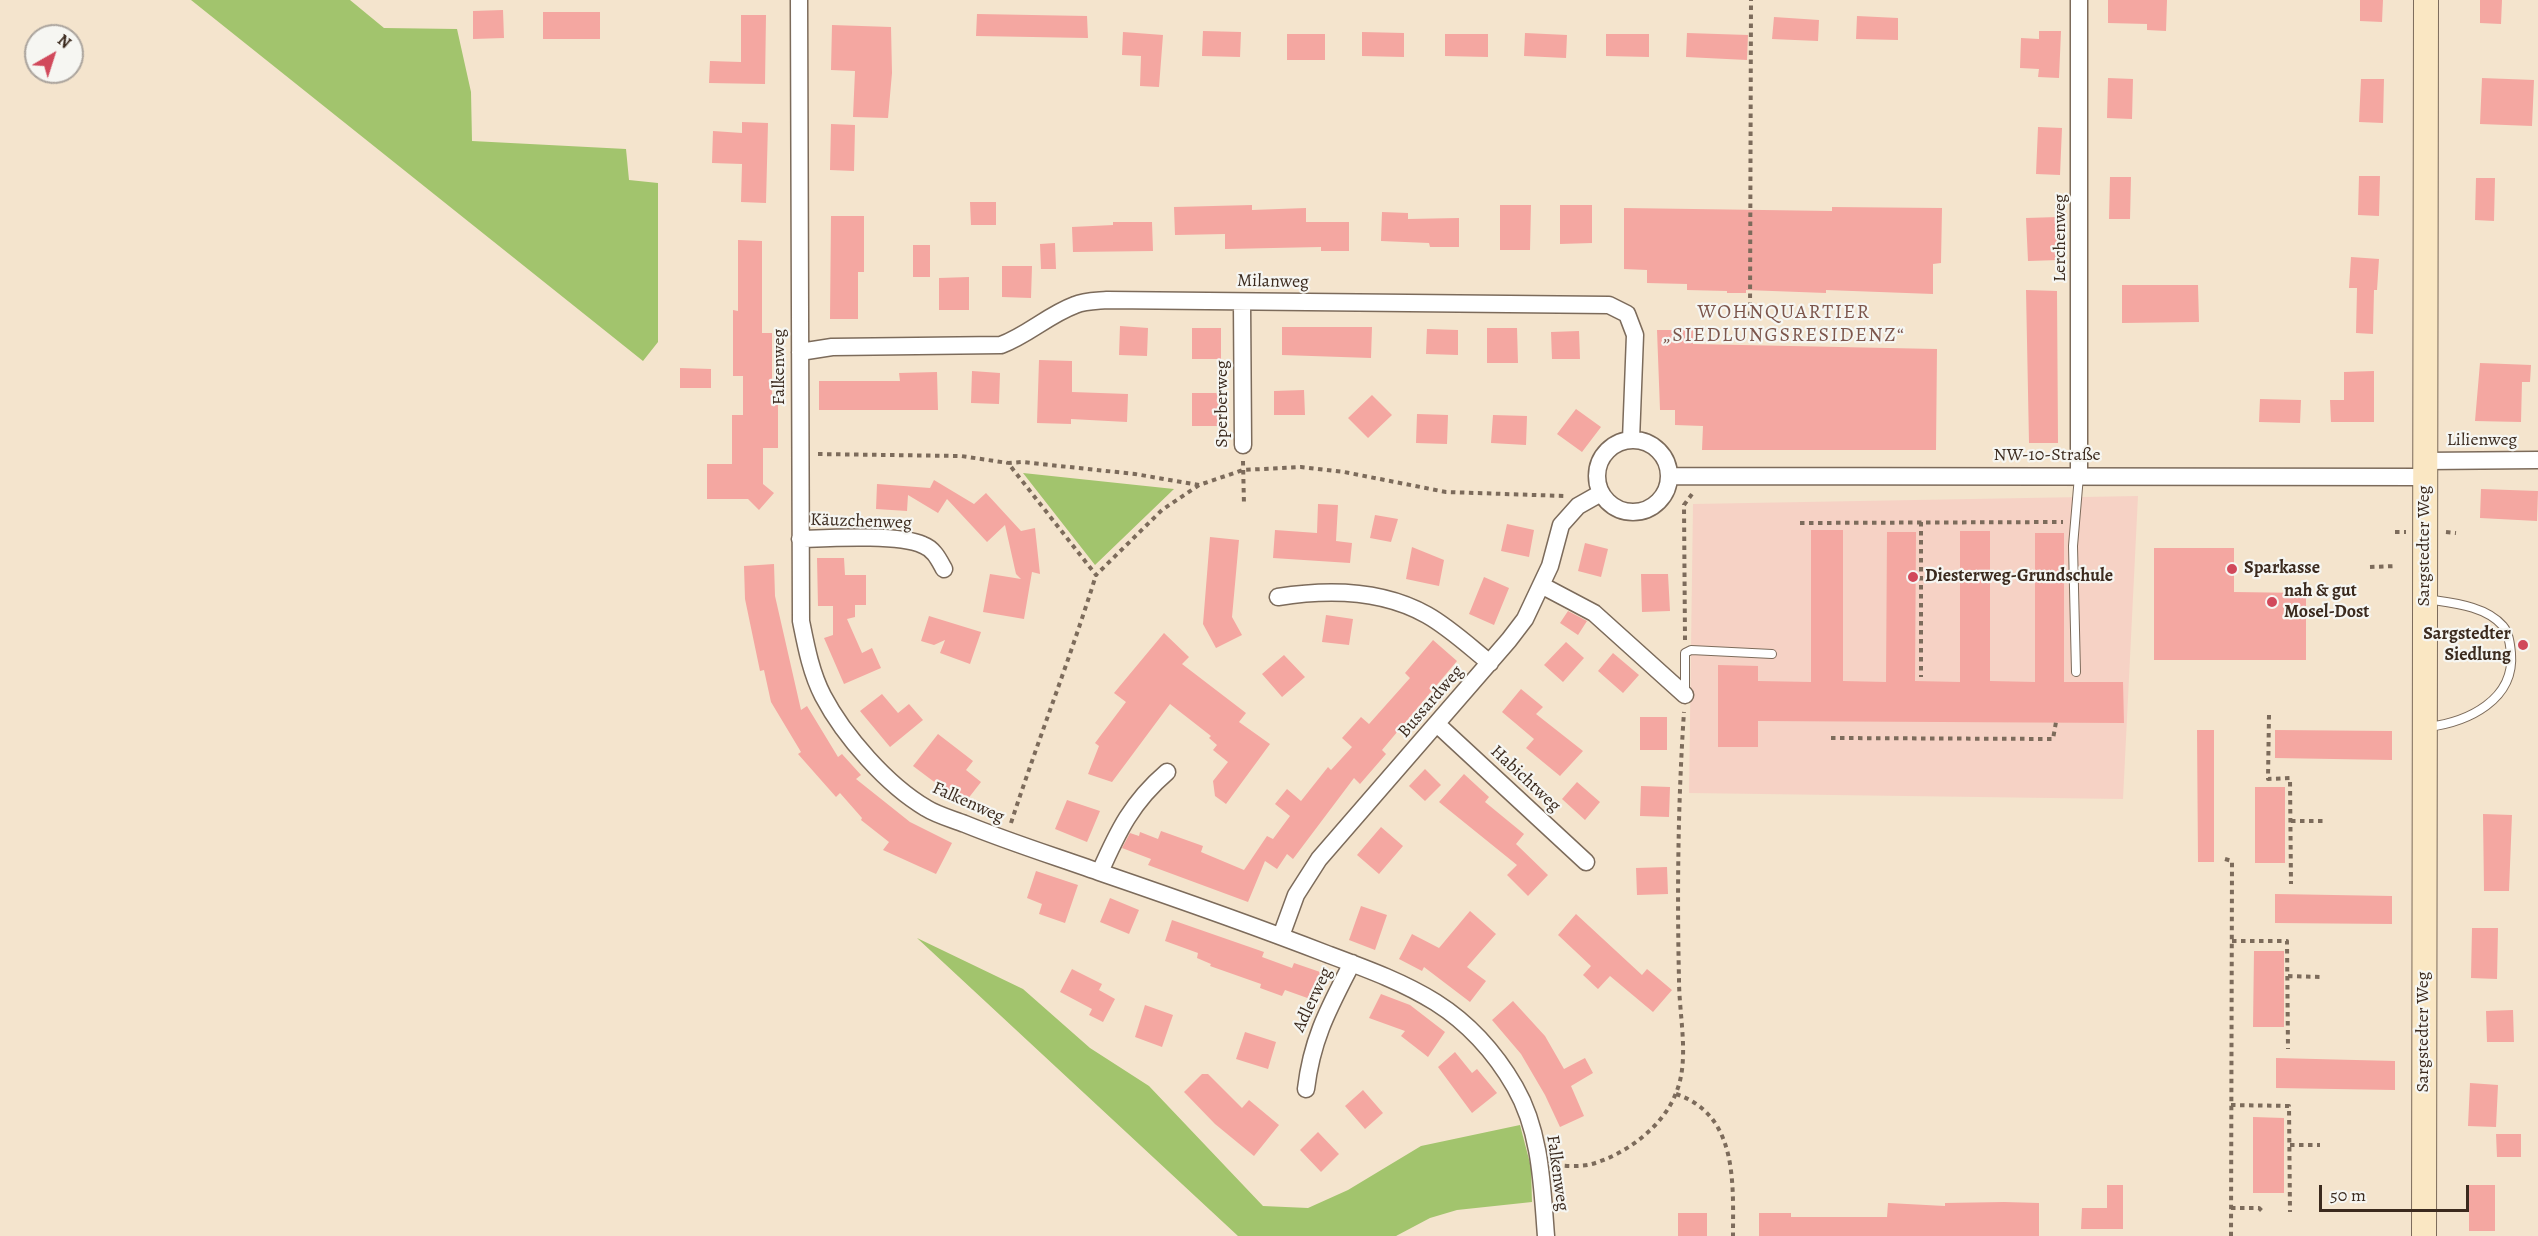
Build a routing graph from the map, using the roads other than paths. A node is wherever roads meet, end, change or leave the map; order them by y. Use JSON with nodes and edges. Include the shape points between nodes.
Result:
{"nodes":[{"id":1,"x":799,"y":0,"type":"edge"},
{"id":2,"x":2079,"y":0,"type":"edge"},
{"id":3,"x":2426,"y":0,"type":"edge"},
{"id":4,"x":1242,"y":302,"type":"junction"},
{"id":5,"x":800,"y":352,"type":"junction"},
{"id":6,"x":1631,"y":440,"type":"junction"},
{"id":7,"x":1243,"y":445,"type":"road end"},
{"id":8,"x":2538,"y":460,"type":"edge"},
{"id":9,"x":2425,"y":469,"type":"junction"},
{"id":10,"x":2079,"y":475,"type":"junction"},
{"id":11,"x":1670,"y":476,"type":"junction"},
{"id":12,"x":1601,"y":493,"type":"junction"},
{"id":13,"x":800,"y":540,"type":"junction"},
{"id":14,"x":944,"y":569,"type":"dead end"},
{"id":15,"x":1541,"y":585,"type":"junction"},
{"id":16,"x":1278,"y":597,"type":"dead end"},
{"id":17,"x":2425,"y":599,"type":"junction"},
{"id":18,"x":1772,"y":654,"type":"dead end"},
{"id":19,"x":1490,"y":663,"type":"junction"},
{"id":20,"x":2076,"y":672,"type":"dead end"},
{"id":21,"x":1685,"y":695,"type":"joint"},
{"id":22,"x":1438,"y":725,"type":"junction"},
{"id":23,"x":2425,"y":727,"type":"junction"},
{"id":24,"x":1167,"y":772,"type":"dead end"},
{"id":25,"x":1586,"y":862,"type":"dead end"},
{"id":26,"x":1100,"y":872,"type":"junction"},
{"id":27,"x":1281,"y":936,"type":"junction"},
{"id":28,"x":1352,"y":963,"type":"junction"},
{"id":29,"x":1306,"y":1089,"type":"dead end"},
{"id":30,"x":1546,"y":1236,"type":"edge"},
{"id":31,"x":2424,"y":1236,"type":"edge"}],
"edges":[{"from":1,"to":5,"type":"street","name":"Falkenweg"},
{"from":2,"to":10,"type":"street","name":"Lerchenweg"},
{"from":3,"to":9,"type":"street","name":"Sargstedter Weg"},
{"from":4,"to":5,"type":"street","name":"Milanweg","via":[[1107,300],[1077,304],[1001,345],[832,346]]},
{"from":4,"to":6,"type":"street","name":"Milanweg","via":[[1609,305],[1627,314],[1635,335]]},
{"from":4,"to":7,"type":"street","name":"Sperberweg"},
{"from":5,"to":13,"type":"street","name":"Falkenweg"},
{"from":6,"to":11,"type":"street","via":[[1646,442],[1658,450]]},
{"from":6,"to":12,"type":"street","via":[[1606,452],[1597,479]]},
{"from":8,"to":9,"type":"street","name":"Lilienweg"},
{"from":9,"to":10,"type":"street","name":"NW-10-Straße"},
{"from":9,"to":17,"type":"street","name":"Sargstedter Weg"},
{"from":10,"to":11,"type":"street","name":"NW-10-Straße"},
{"from":10,"to":20,"type":"lane","via":[[2073,546]]},
{"from":11,"to":12,"type":"street","via":[[1666,492],[1656,504],[1642,511],[1626,512],[1611,505]]},
{"from":12,"to":15,"type":"street","name":"Bussardweg","via":[[1578,506],[1561,525]]},
{"from":13,"to":14,"type":"street","name":"Käuzchenweg","via":[[886,539],[923,544]]},
{"from":13,"to":26,"type":"street","name":"Falkenweg","via":[[801,621],[809,658],[823,696],[870,762],[927,808],[1005,841]]},
{"from":15,"to":19,"type":"street","name":"Bussardweg","via":[[1525,619]]},
{"from":15,"to":21,"type":"street","via":[[1594,613]]},
{"from":16,"to":19,"type":"street","via":[[1341,592],[1372,595],[1435,620]]},
{"from":17,"to":23,"type":"street","name":"Sargstedter Weg"},
{"from":17,"to":23,"type":"lane","via":[[2467,605],[2492,617],[2504,627],[2510,641],[2511,663],[2507,684],[2490,703],[2455,723]]},
{"from":18,"to":21,"type":"lane","via":[[1691,650],[1685,653]]},
{"from":19,"to":22,"type":"street","name":"Bussardweg"},
{"from":22,"to":25,"type":"street","name":"Habichtweg"},
{"from":22,"to":27,"type":"street","name":"Bussardweg","via":[[1319,859],[1296,895]]},
{"from":23,"to":31,"type":"street","name":"Sargstedter Weg"},
{"from":24,"to":26,"type":"street","via":[[1125,817]]},
{"from":26,"to":27,"type":"street","name":"Falkenweg"},
{"from":27,"to":28,"type":"street","name":"Falkenweg"},
{"from":28,"to":29,"type":"street","name":"Adlerweg","via":[[1318,1030]]},
{"from":28,"to":30,"type":"street","name":"Falkenweg","via":[[1417,989],[1448,1009],[1496,1059],[1517,1090],[1531,1126],[1540,1164]]}]}
